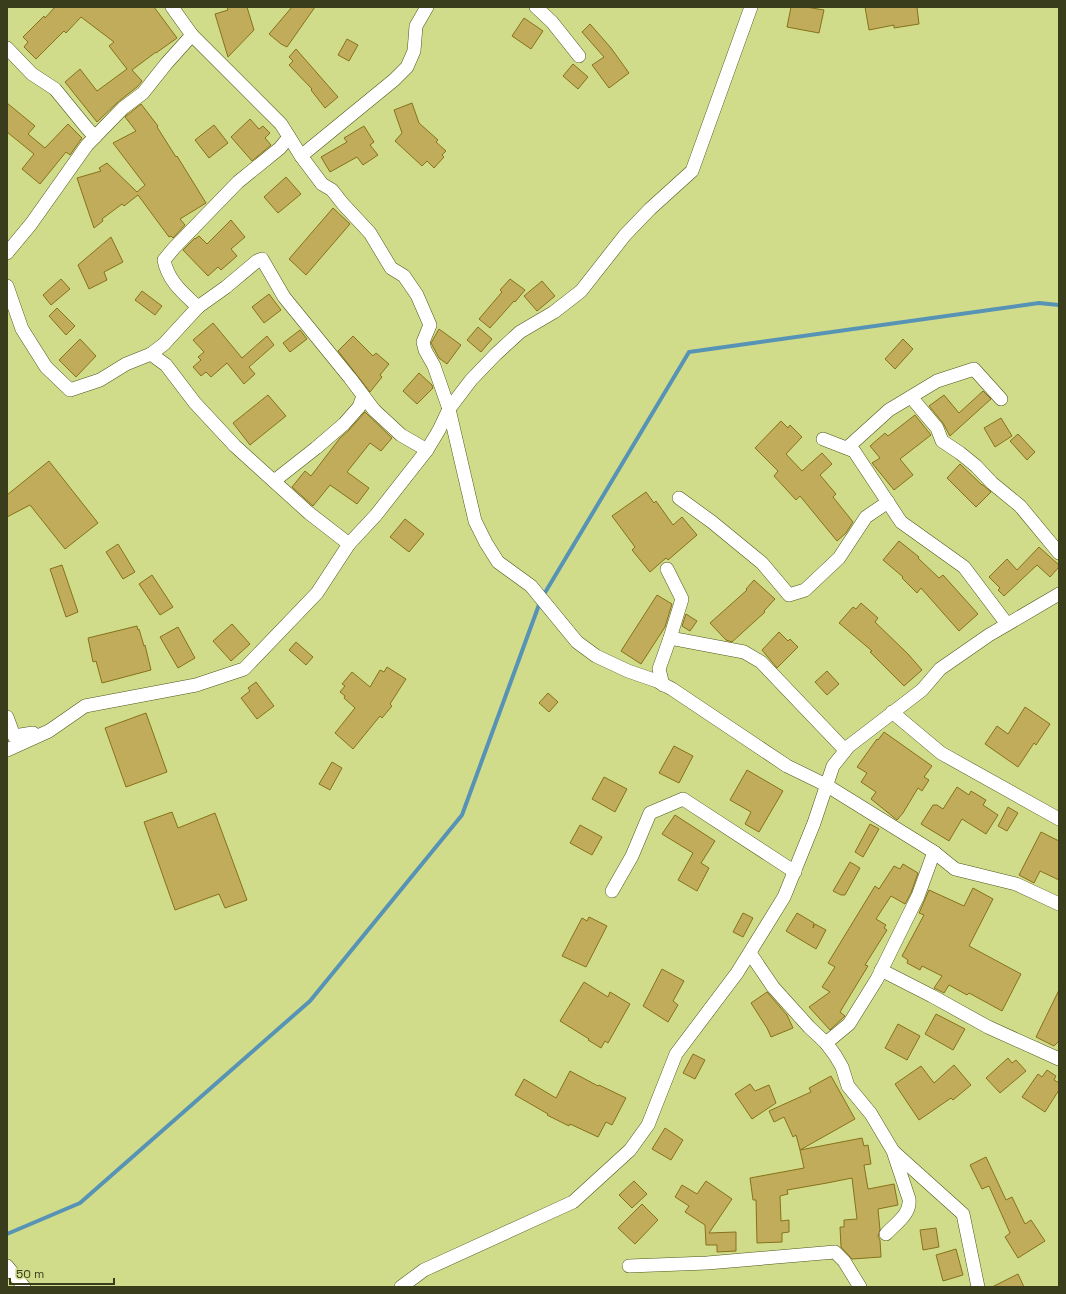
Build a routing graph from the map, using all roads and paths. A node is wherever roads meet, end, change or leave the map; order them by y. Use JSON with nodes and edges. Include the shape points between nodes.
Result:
{"nodes":[{"id":1,"x":172,"y":7,"type":"edge"},
{"id":2,"x":427,"y":7,"type":"edge"},
{"id":3,"x":536,"y":7,"type":"edge"},
{"id":4,"x":751,"y":7,"type":"edge"},
{"id":5,"x":192,"y":35,"type":"junction"},
{"id":6,"x":7,"y":48,"type":"edge"},
{"id":7,"x":579,"y":56,"type":"dead end"},
{"id":8,"x":95,"y":136,"type":"junction"},
{"id":9,"x":289,"y":137,"type":"junction"},
{"id":10,"x":301,"y":156,"type":"junction"},
{"id":11,"x":7,"y":253,"type":"edge"},
{"id":12,"x":7,"y":286,"type":"edge"},
{"id":13,"x":198,"y":306,"type":"junction"},
{"id":14,"x":151,"y":354,"type":"junction"},
{"id":15,"x":363,"y":396,"type":"junction"},
{"id":16,"x":911,"y":397,"type":"junction"},
{"id":17,"x":1001,"y":399,"type":"dead end"},
{"id":18,"x":449,"y":409,"type":"junction"},
{"id":19,"x":823,"y":439,"type":"dead end"},
{"id":20,"x":847,"y":448,"type":"junction"},
{"id":21,"x":427,"y":450,"type":"junction"},
{"id":22,"x":274,"y":481,"type":"junction"},
{"id":23,"x":679,"y":498,"type":"dead end"},
{"id":24,"x":888,"y":502,"type":"junction"},
{"id":25,"x":349,"y":544,"type":"junction"},
{"id":26,"x":1059,"y":553,"type":"edge"},
{"id":27,"x":667,"y":569,"type":"dead end"},
{"id":28,"x":1059,"y":594,"type":"edge"},
{"id":29,"x":1007,"y":624,"type":"junction"},
{"id":30,"x":670,"y":638,"type":"junction"},
{"id":31,"x":663,"y":685,"type":"junction"},
{"id":32,"x":892,"y":712,"type":"junction"},
{"id":33,"x":7,"y":717,"type":"edge"},
{"id":34,"x":49,"y":731,"type":"junction"},
{"id":35,"x":7,"y":750,"type":"edge"},
{"id":36,"x":845,"y":750,"type":"junction"},
{"id":37,"x":826,"y":785,"type":"junction"},
{"id":38,"x":1059,"y":819,"type":"edge"},
{"id":39,"x":934,"y":852,"type":"junction"},
{"id":40,"x":794,"y":872,"type":"junction"},
{"id":41,"x":612,"y":891,"type":"dead end"},
{"id":42,"x":1059,"y":904,"type":"edge"},
{"id":43,"x":750,"y":953,"type":"junction"},
{"id":44,"x":881,"y":970,"type":"junction"},
{"id":45,"x":826,"y":1043,"type":"junction"},
{"id":46,"x":1059,"y":1059,"type":"edge"},
{"id":47,"x":893,"y":1151,"type":"junction"},
{"id":48,"x":886,"y":1234,"type":"dead end"},
{"id":49,"x":7,"y":1266,"type":"edge"},
{"id":50,"x":629,"y":1266,"type":"dead end"},
{"id":51,"x":24,"y":1287,"type":"edge"},
{"id":52,"x":401,"y":1287,"type":"edge"},
{"id":53,"x":860,"y":1287,"type":"edge"},
{"id":54,"x":978,"y":1287,"type":"edge"}],
"edges":[{"from":1,"to":5,"type":"street"},
{"from":2,"to":10,"type":"street","via":[[416,26],[414,51],[407,67]]},
{"from":3,"to":7,"type":"street","via":[[552,22]]},
{"from":4,"to":18,"type":"street","via":[[692,172],[625,235],[581,291],[554,312],[520,332],[470,380]]},
{"from":5,"to":8,"type":"street","via":[[143,92]]},
{"from":5,"to":9,"type":"street","via":[[280,124]]},
{"from":6,"to":8,"type":"street","via":[[32,74],[56,89]]},
{"from":8,"to":11,"type":"street"},
{"from":9,"to":10,"type":"street"},
{"from":9,"to":13,"type":"street","via":[[280,148],[238,182],[164,260],[166,271]]},
{"from":10,"to":18,"type":"street","via":[[322,184],[332,190],[370,233],[391,268],[404,276],[417,295],[430,325],[423,342],[425,350],[434,366]]},
{"from":12,"to":14,"type":"street","via":[[22,329],[46,367],[70,390],[100,380],[126,364]]},
{"from":13,"to":14,"type":"street","via":[[164,344]]},
{"from":13,"to":15,"type":"street","via":[[262,259],[284,298]]},
{"from":14,"to":22,"type":"street","via":[[166,366],[195,403],[235,446]]},
{"from":15,"to":21,"type":"street","via":[[401,435]]},
{"from":15,"to":22,"type":"street","via":[[359,407],[344,424]]},
{"from":16,"to":17,"type":"street","via":[[937,381],[974,370]]},
{"from":16,"to":20,"type":"street","via":[[889,410]]},
{"from":16,"to":26,"type":"street","via":[[937,428],[942,441],[976,466],[992,484],[1020,506]]},
{"from":18,"to":21,"type":"street"},
{"from":18,"to":31,"type":"street","via":[[475,522],[498,562],[531,586],[577,642],[596,656]]},
{"from":19,"to":20,"type":"street"},
{"from":20,"to":24,"type":"street","via":[[854,451]]},
{"from":21,"to":25,"type":"street","via":[[376,515]]},
{"from":22,"to":25,"type":"street"},
{"from":23,"to":24,"type":"street","via":[[762,563],[788,595],[805,590],[839,558],[866,517]]},
{"from":24,"to":29,"type":"street","via":[[901,522],[964,567]]},
{"from":25,"to":34,"type":"street","via":[[317,593],[244,668],[196,684],[85,706]]},
{"from":27,"to":30,"type":"street","via":[[682,598]]},
{"from":28,"to":29,"type":"street"},
{"from":29,"to":32,"type":"street","via":[[940,669],[922,690]]},
{"from":30,"to":31,"type":"street","via":[[659,669]]},
{"from":30,"to":36,"type":"street","via":[[744,652],[761,662]]},
{"from":31,"to":37,"type":"street","via":[[788,766]]},
{"from":32,"to":36,"type":"street"},
{"from":32,"to":38,"type":"street","via":[[941,753]]},
{"from":33,"to":34,"type":"street","via":[[14,736]]},
{"from":34,"to":35,"type":"street"},
{"from":36,"to":37,"type":"street","via":[[832,766]]},
{"from":37,"to":39,"type":"street"},
{"from":37,"to":40,"type":"street"},
{"from":39,"to":42,"type":"street","via":[[956,869],[1016,884]]},
{"from":39,"to":44,"type":"street","via":[[918,896]]},
{"from":40,"to":41,"type":"street","via":[[683,799],[650,812],[632,856]]},
{"from":40,"to":43,"type":"street","via":[[784,896]]},
{"from":43,"to":45,"type":"street","via":[[773,987],[809,1028]]},
{"from":43,"to":52,"type":"street","via":[[676,1054],[648,1125],[630,1150],[573,1202],[424,1270]]},
{"from":44,"to":45,"type":"street","via":[[849,1024]]},
{"from":44,"to":46,"type":"street","via":[[988,1027]]},
{"from":45,"to":47,"type":"street","via":[[842,1067],[848,1086],[871,1114]]},
{"from":47,"to":48,"type":"street","via":[[910,1205],[908,1212]]},
{"from":47,"to":54,"type":"street","via":[[963,1214]]},
{"from":49,"to":51,"type":"street"},
{"from":50,"to":53,"type":"street","via":[[706,1263],[835,1252],[844,1261]]}]}
